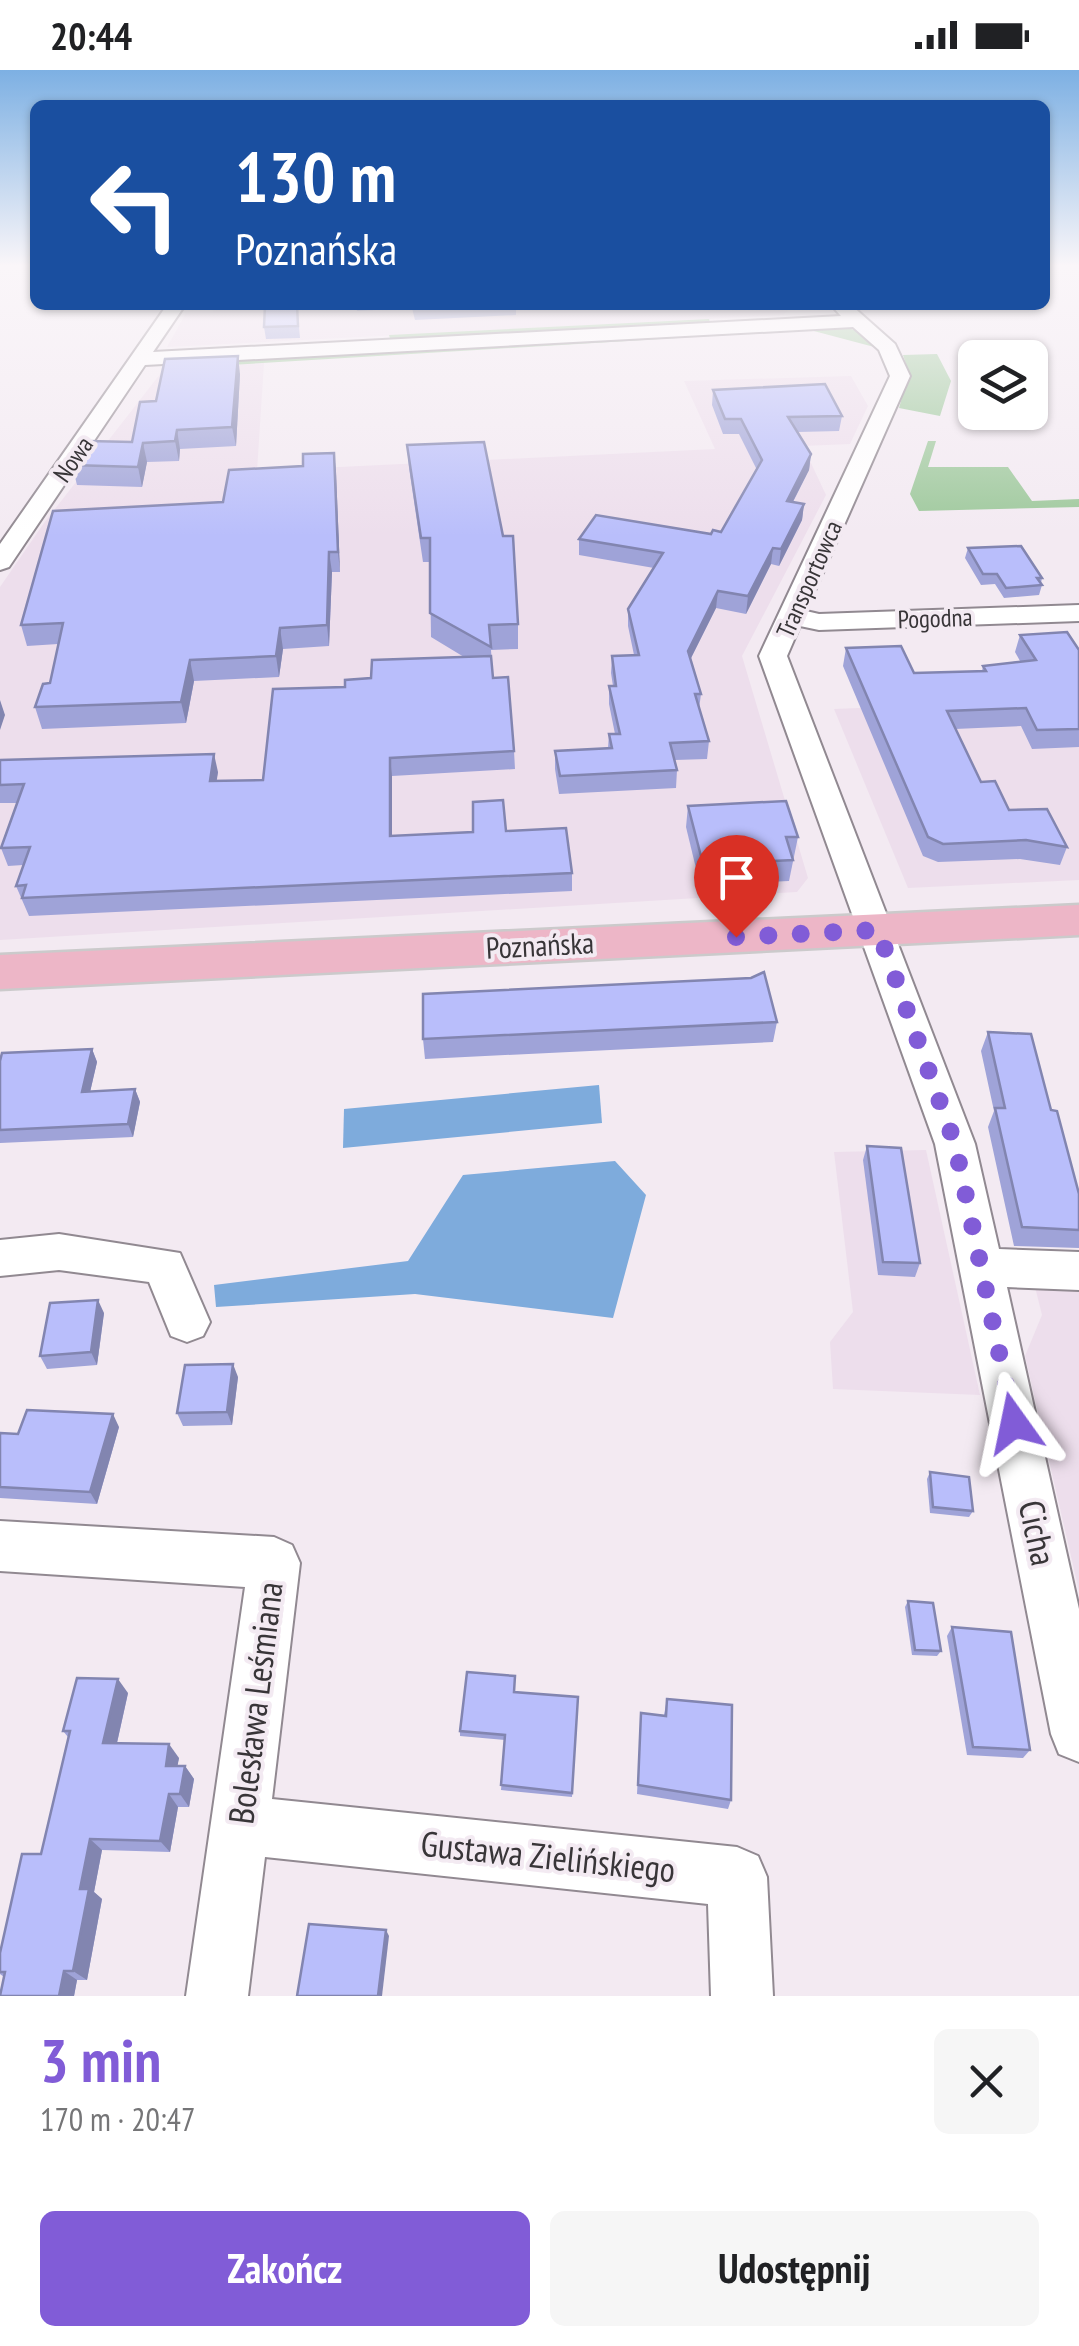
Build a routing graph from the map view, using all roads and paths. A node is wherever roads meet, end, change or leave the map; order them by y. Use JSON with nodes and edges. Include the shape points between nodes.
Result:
{"nodes":[{"id":1,"x":144,"y":356,"type":"edge"},
{"id":2,"x":190,"y":356,"type":"edge"},
{"id":3,"x":891,"y":356,"type":"edge"},
{"id":4,"x":142,"y":359,"type":"junction"},
{"id":5,"x":0,"y":562,"type":"edge"},
{"id":6,"x":1079,"y":614,"type":"edge"},
{"id":7,"x":792,"y":616,"type":"junction"},
{"id":8,"x":1079,"y":920,"type":"edge"},
{"id":9,"x":878,"y":930,"type":"junction"},
{"id":10,"x":0,"y":972,"type":"edge"},
{"id":11,"x":0,"y":1258,"type":"edge"},
{"id":12,"x":981,"y":1268,"type":"junction"},
{"id":13,"x":1079,"y":1271,"type":"edge"},
{"id":14,"x":187,"y":1322,"type":"dead end"},
{"id":15,"x":0,"y":1546,"type":"edge"},
{"id":16,"x":1079,"y":1734,"type":"edge"},
{"id":17,"x":240,"y":1825,"type":"junction"},
{"id":18,"x":217,"y":1996,"type":"edge"},
{"id":19,"x":742,"y":1996,"type":"edge"}],
"edges":[{"from":1,"to":4,"type":"street","name":"Nowa"},
{"from":2,"to":4,"type":"street"},
{"from":3,"to":7,"type":"street","name":"Transportowca","via":[[900,376]]},
{"from":4,"to":5,"type":"street","name":"Nowa"},
{"from":6,"to":7,"type":"street","name":"Pogodna","via":[[819,622]]},
{"from":7,"to":9,"type":"street","name":"Transportowca","via":[[773,656]]},
{"from":8,"to":9,"type":"main road","name":"Poznańska"},
{"from":9,"to":10,"type":"main road","name":"Poznańska"},
{"from":9,"to":12,"type":"street","name":"Cicha","via":[[955,1144]]},
{"from":11,"to":14,"type":"street","via":[[60,1252],[164,1266]]},
{"from":12,"to":13,"type":"street"},
{"from":12,"to":16,"type":"street","name":"Cicha"},
{"from":15,"to":17,"type":"street","name":"Bolesława Leśmiana","via":[[274,1562]]},
{"from":17,"to":18,"type":"street","name":"Bolesława Leśmiana"},
{"from":17,"to":19,"type":"street","name":"Gustawa Zielińskiego","via":[[737,1877]]}]}
